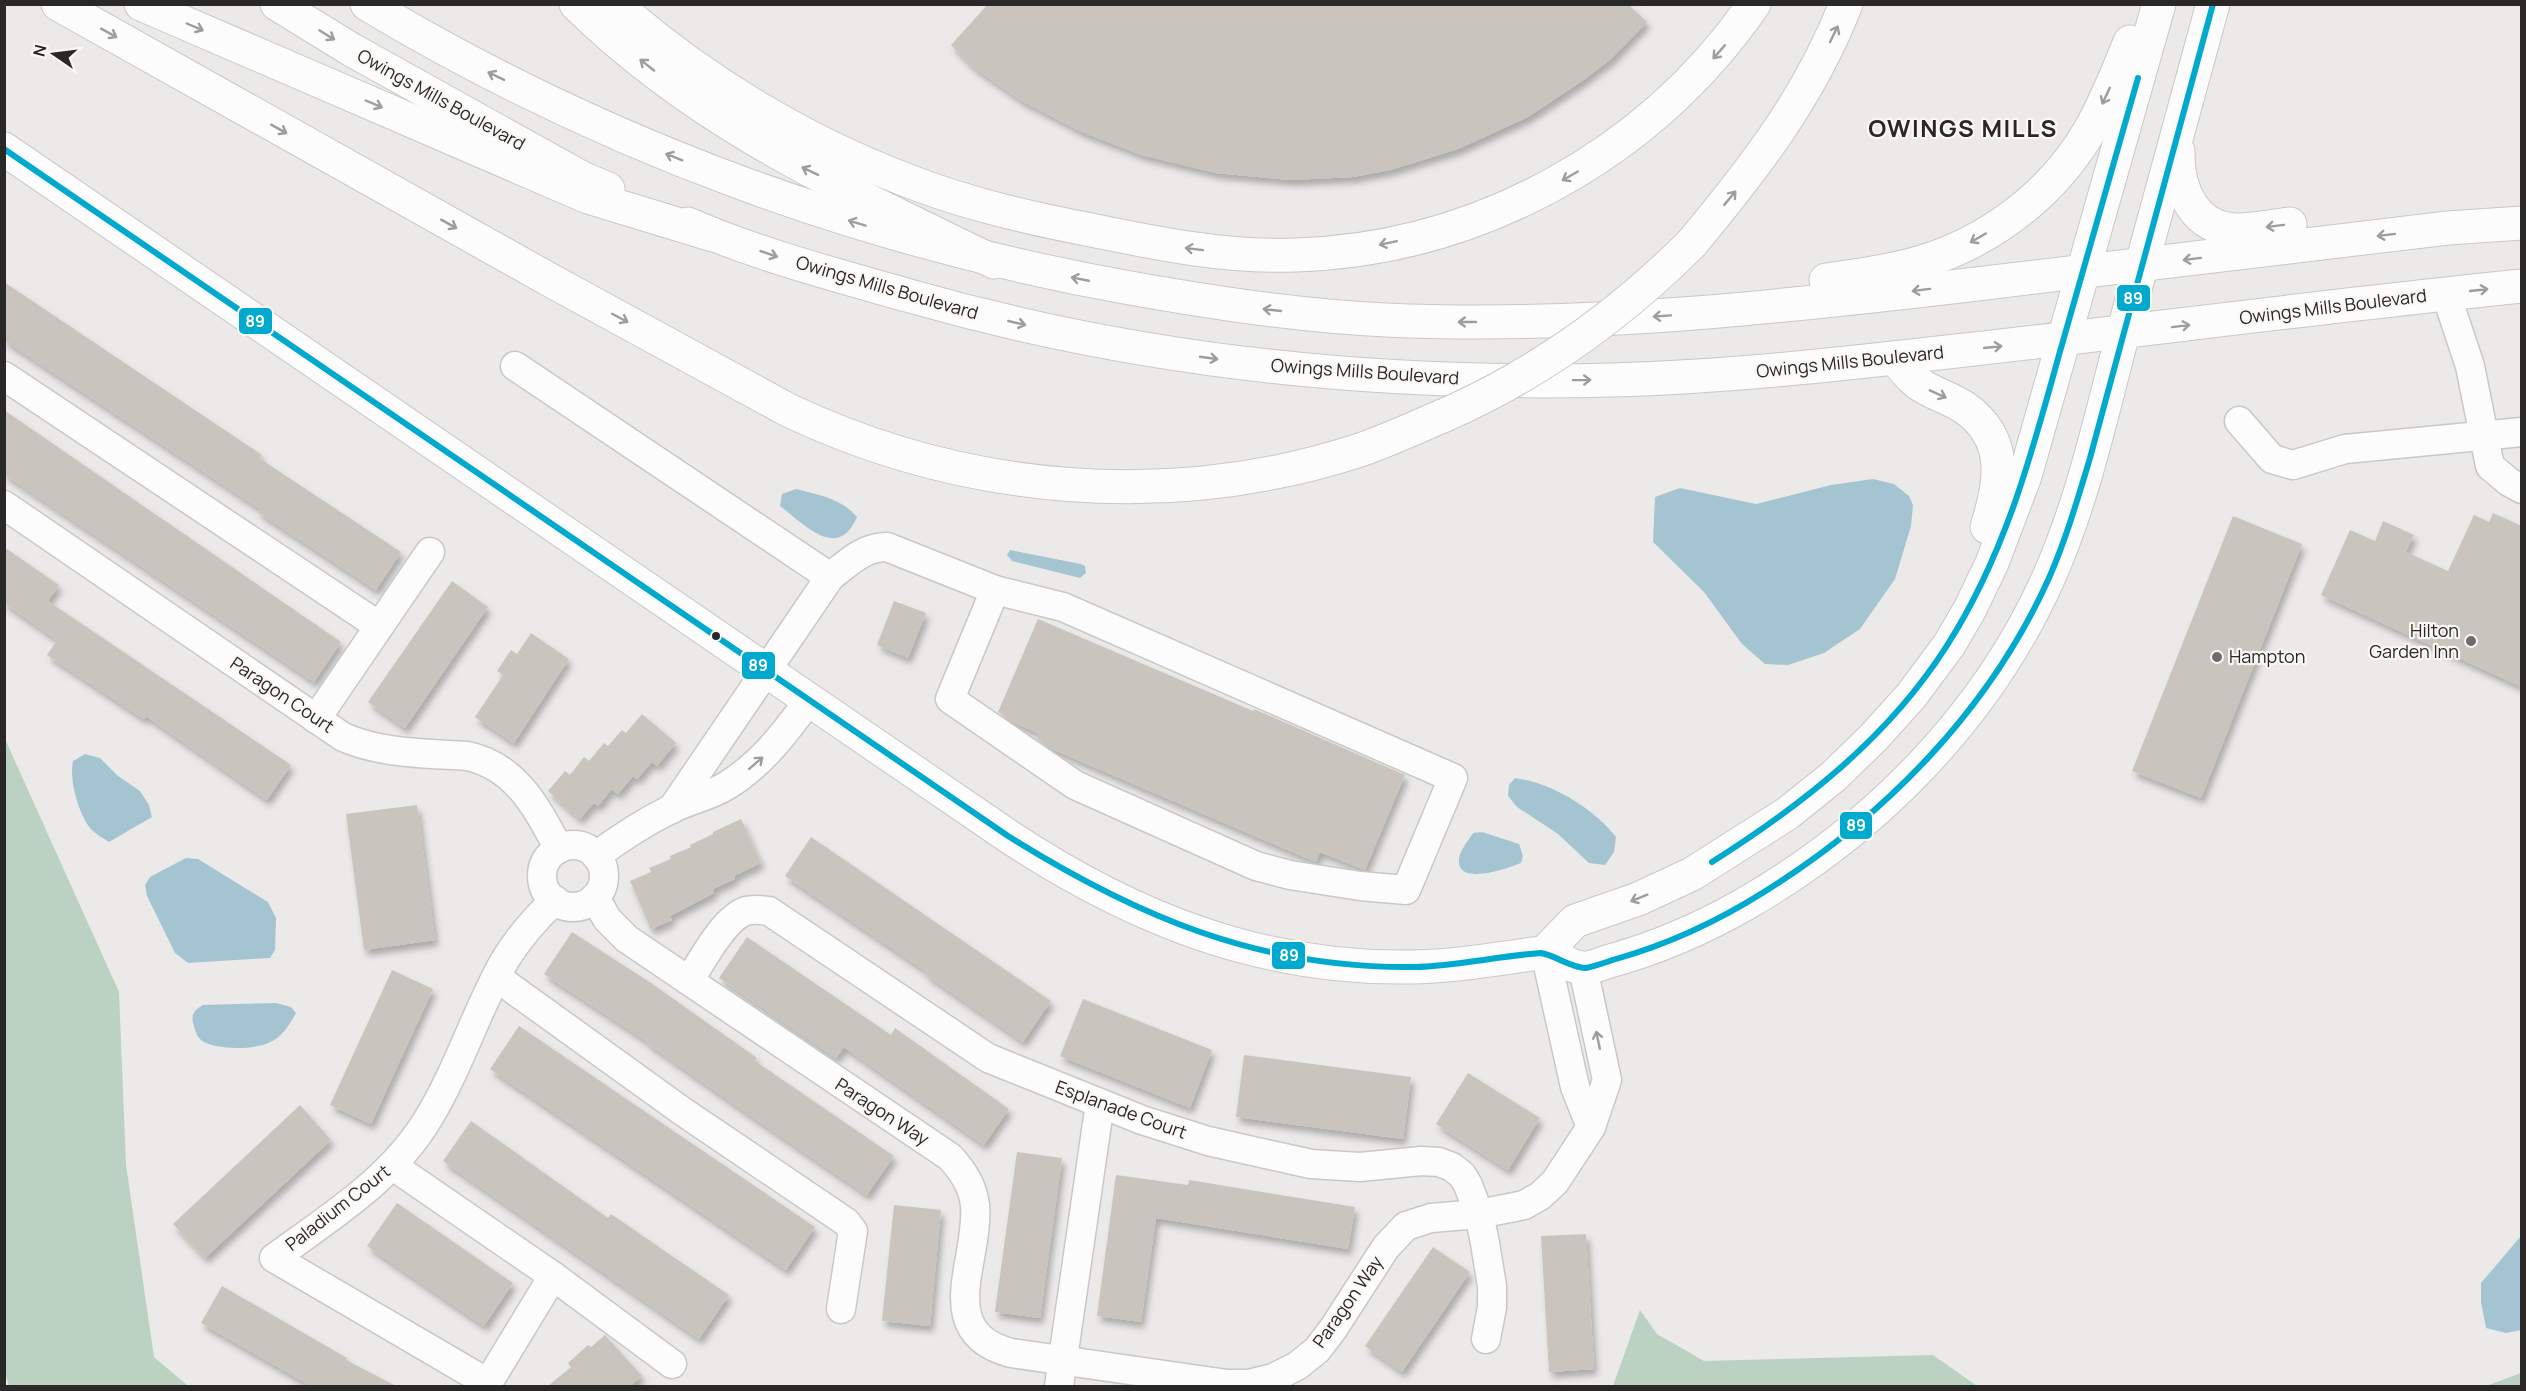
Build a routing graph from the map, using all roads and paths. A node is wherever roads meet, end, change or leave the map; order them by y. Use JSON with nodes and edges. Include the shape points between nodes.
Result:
{"nodes":[{"id":1,"x":58,"y":4,"type":"edge"},
{"id":2,"x":141,"y":4,"type":"edge"},
{"id":3,"x":277,"y":4,"type":"edge"},
{"id":4,"x":367,"y":4,"type":"edge"},
{"id":5,"x":576,"y":4,"type":"edge"},
{"id":6,"x":615,"y":4,"type":"edge"},
{"id":7,"x":1754,"y":4,"type":"edge"},
{"id":8,"x":1846,"y":4,"type":"edge"},
{"id":9,"x":2147,"y":4,"type":"edge"},
{"id":10,"x":2159,"y":4,"type":"edge"},
{"id":11,"x":2213,"y":4,"type":"edge"},
{"id":12,"x":2181,"y":122,"type":"junction"},
{"id":13,"x":4,"y":149,"type":"edge"},
{"id":14,"x":2522,"y":203,"type":"edge"},
{"id":15,"x":2522,"y":223,"type":"edge"},
{"id":16,"x":713,"y":235,"type":"junction"},
{"id":17,"x":994,"y":262,"type":"junction"},
{"id":18,"x":2142,"y":265,"type":"junction"},
{"id":19,"x":2083,"y":271,"type":"junction"},
{"id":20,"x":2522,"y":286,"type":"edge"},
{"id":21,"x":2446,"y":294,"type":"junction"},
{"id":22,"x":1720,"y":312,"type":"junction"},
{"id":23,"x":2123,"y":332,"type":"junction"},
{"id":24,"x":2064,"y":339,"type":"junction"},
{"id":25,"x":1893,"y":358,"type":"junction"},
{"id":26,"x":515,"y":366,"type":"dead end"},
{"id":27,"x":4,"y":376,"type":"edge"},
{"id":28,"x":2240,"y":421,"type":"dead end"},
{"id":29,"x":2522,"y":432,"type":"edge"},
{"id":30,"x":2482,"y":436,"type":"junction"},
{"id":31,"x":2522,"y":489,"type":"edge"},
{"id":32,"x":4,"y":505,"type":"edge"},
{"id":33,"x":430,"y":552,"type":"dead end"},
{"id":34,"x":830,"y":577,"type":"junction"},
{"id":35,"x":995,"y":590,"type":"junction"},
{"id":36,"x":379,"y":626,"type":"junction"},
{"id":37,"x":1949,"y":645,"type":"junction"},
{"id":38,"x":766,"y":671,"type":"junction"},
{"id":39,"x":809,"y":700,"type":"junction"},
{"id":40,"x":316,"y":719,"type":"junction"},
{"id":41,"x":672,"y":809,"type":"junction"},
{"id":42,"x":559,"y":849,"type":"junction"},
{"id":43,"x":596,"y":856,"type":"junction"},
{"id":44,"x":595,"y":897,"type":"junction"},
{"id":45,"x":555,"y":900,"type":"junction"},
{"id":46,"x":1545,"y":952,"type":"junction"},
{"id":47,"x":1583,"y":968,"type":"junction"},
{"id":48,"x":496,"y":977,"type":"junction"},
{"id":49,"x":689,"y":981,"type":"junction"},
{"id":50,"x":1100,"y":1103,"type":"junction"},
{"id":51,"x":1591,"y":1127,"type":"junction"},
{"id":52,"x":393,"y":1166,"type":"junction"},
{"id":53,"x":1479,"y":1214,"type":"junction"},
{"id":54,"x":553,"y":1275,"type":"junction"},
{"id":55,"x":842,"y":1309,"type":"dead end"},
{"id":56,"x":1486,"y":1340,"type":"dead end"},
{"id":57,"x":672,"y":1364,"type":"dead end"},
{"id":58,"x":1060,"y":1373,"type":"edge"}],
"edges":[{"from":1,"to":8,"type":"main road","one_way":true,"bridge":true,"via":[[788,410],[861,442],[922,461],[1011,479],[1144,487],[1189,484],[1293,467],[1402,434],[1486,397],[1598,327],[1692,243],[1766,152],[1817,68]]},
{"from":2,"to":16,"type":"main road","one_way":true,"via":[[588,197]]},
{"from":3,"to":16,"type":"main road","name":"Owings Mills Boulevard","one_way":true,"via":[[582,178]]},
{"from":17,"to":4,"type":"main road","one_way":true,"via":[[803,206],[669,155],[482,69]]},
{"from":17,"to":5,"type":"main road","one_way":true,"via":[[797,165],[719,119],[638,59]]},
{"from":7,"to":6,"type":"main road","one_way":true,"via":[[1730,38],[1673,100],[1613,148],[1539,194],[1416,238],[1296,255],[1217,252],[1119,236],[995,209],[907,181],[824,144],[764,111],[680,57]]},
{"from":9,"to":22,"type":"main road","one_way":true,"via":[[2090,130],[2068,164],[2038,196],[2006,221],[1963,246],[1932,258],[1800,285]]},
{"from":10,"to":19,"type":"main road"},
{"from":11,"to":12,"type":"main road"},
{"from":14,"to":12,"type":"main road","one_way":true,"via":[[2226,229],[2199,214],[2181,188]]},
{"from":12,"to":18,"type":"main road"},
{"from":13,"to":38,"type":"main road"},
{"from":15,"to":18,"type":"main road","one_way":true,"via":[[2448,228]]},
{"from":16,"to":25,"type":"main road","name":"Owings Mills Boulevard","one_way":true,"via":[[954,309],[1136,347],[1304,369],[1419,378],[1612,380],[1715,375]]},
{"from":22,"to":17,"type":"main road","one_way":true,"via":[[1557,321],[1383,320],[1255,308]]},
{"from":18,"to":19,"type":"main road"},
{"from":18,"to":23,"type":"main road"},
{"from":19,"to":22,"type":"main road","one_way":true},
{"from":19,"to":24,"type":"main road"},
{"from":21,"to":20,"type":"main road","name":"Owings Mills Boulevard","one_way":true},
{"from":23,"to":21,"type":"main road","name":"Owings Mills Boulevard","one_way":true},
{"from":21,"to":30,"type":"street","via":[[2470,366]]},
{"from":23,"to":24,"type":"main road","name":"Owings Mills Boulevard"},
{"from":23,"to":47,"type":"main road","via":[[2080,490],[2049,578],[2014,643],[1956,727],[1919,769],[1857,827],[1781,882],[1692,931]]},
{"from":25,"to":24,"type":"main road","name":"Owings Mills Boulevard","one_way":true},
{"from":24,"to":37,"type":"main road","via":[[2009,522],[1970,609]]},
{"from":25,"to":37,"type":"main road","one_way":true,"via":[[1922,387],[1950,399],[1977,418],[1996,454],[2000,476],[1995,503]]},
{"from":26,"to":34,"type":"street"},
{"from":27,"to":36,"type":"street"},
{"from":28,"to":30,"type":"street","via":[[2272,459],[2293,465],[2344,449]]},
{"from":29,"to":30,"type":"street"},
{"from":30,"to":31,"type":"street","via":[[2490,466]]},
{"from":32,"to":40,"type":"street","name":"Paragon Court"},
{"from":33,"to":36,"type":"street"},
{"from":34,"to":35,"type":"street","via":[[864,551],[887,548]]},
{"from":34,"to":38,"type":"street"},
{"from":35,"to":35,"type":"street","via":[[1063,607],[1453,778],[1406,890],[1290,875],[1256,866],[1075,785],[950,699]]},
{"from":36,"to":40,"type":"street"},
{"from":37,"to":46,"type":"main road","one_way":true,"via":[[1874,737],[1788,813],[1692,874],[1638,899],[1575,921]]},
{"from":38,"to":39,"type":"main road"},
{"from":38,"to":41,"type":"street"},
{"from":41,"to":39,"type":"street","one_way":true,"via":[[724,787],[746,772],[784,735]]},
{"from":39,"to":46,"type":"main road","via":[[1065,873],[1120,902],[1181,927],[1252,949],[1353,965],[1447,966]]},
{"from":40,"to":42,"type":"street","name":"Paragon Court","via":[[360,745],[467,756],[492,763],[519,785]]},
{"from":41,"to":43,"type":"street"},
{"from":42,"to":43,"type":"street","via":[[579,846]]},
{"from":42,"to":45,"type":"street","via":[[545,863],[543,873],[544,884]]},
{"from":43,"to":44,"type":"street","via":[[604,877]]},
{"from":44,"to":45,"type":"street","via":[[576,907]]},
{"from":44,"to":49,"type":"street","name":"Paragon Way","via":[[617,930]]},
{"from":45,"to":48,"type":"street","name":"Paladium Court","via":[[526,930]]},
{"from":46,"to":47,"type":"main road"},
{"from":46,"to":51,"type":"street","via":[[1575,1087]]},
{"from":51,"to":47,"type":"street","one_way":true,"via":[[1607,1080]]},
{"from":48,"to":52,"type":"street","name":"Paladium Court","via":[[442,1095]]},
{"from":48,"to":55,"type":"street","via":[[846,1222],[853,1231]]},
{"from":49,"to":50,"type":"street","name":"Esplanade Court","via":[[735,916],[746,911],[769,911],[988,1058]]},
{"from":49,"to":58,"type":"street","name":"Paragon Way","via":[[950,1157],[962,1170],[975,1203],[964,1293],[972,1327],[995,1349]]},
{"from":50,"to":53,"type":"street","name":"Esplanade Court","via":[[1177,1133],[1311,1164],[1360,1167],[1439,1162],[1462,1174]]},
{"from":50,"to":58,"type":"street"},
{"from":51,"to":53,"type":"street","name":"Paragon Way","via":[[1569,1164],[1540,1196],[1524,1205]]},
{"from":52,"to":54,"type":"street"},
{"from":52,"to":54,"type":"street","name":"Paladium Court","via":[[274,1258],[488,1383]]},
{"from":53,"to":56,"type":"street","name":"Esplanade Court","via":[[1492,1286]]},
{"from":53,"to":58,"type":"street","name":"Paragon Way","via":[[1431,1218],[1406,1226],[1386,1247],[1317,1350],[1273,1378],[1227,1384]]},
{"from":54,"to":57,"type":"street"}]}
